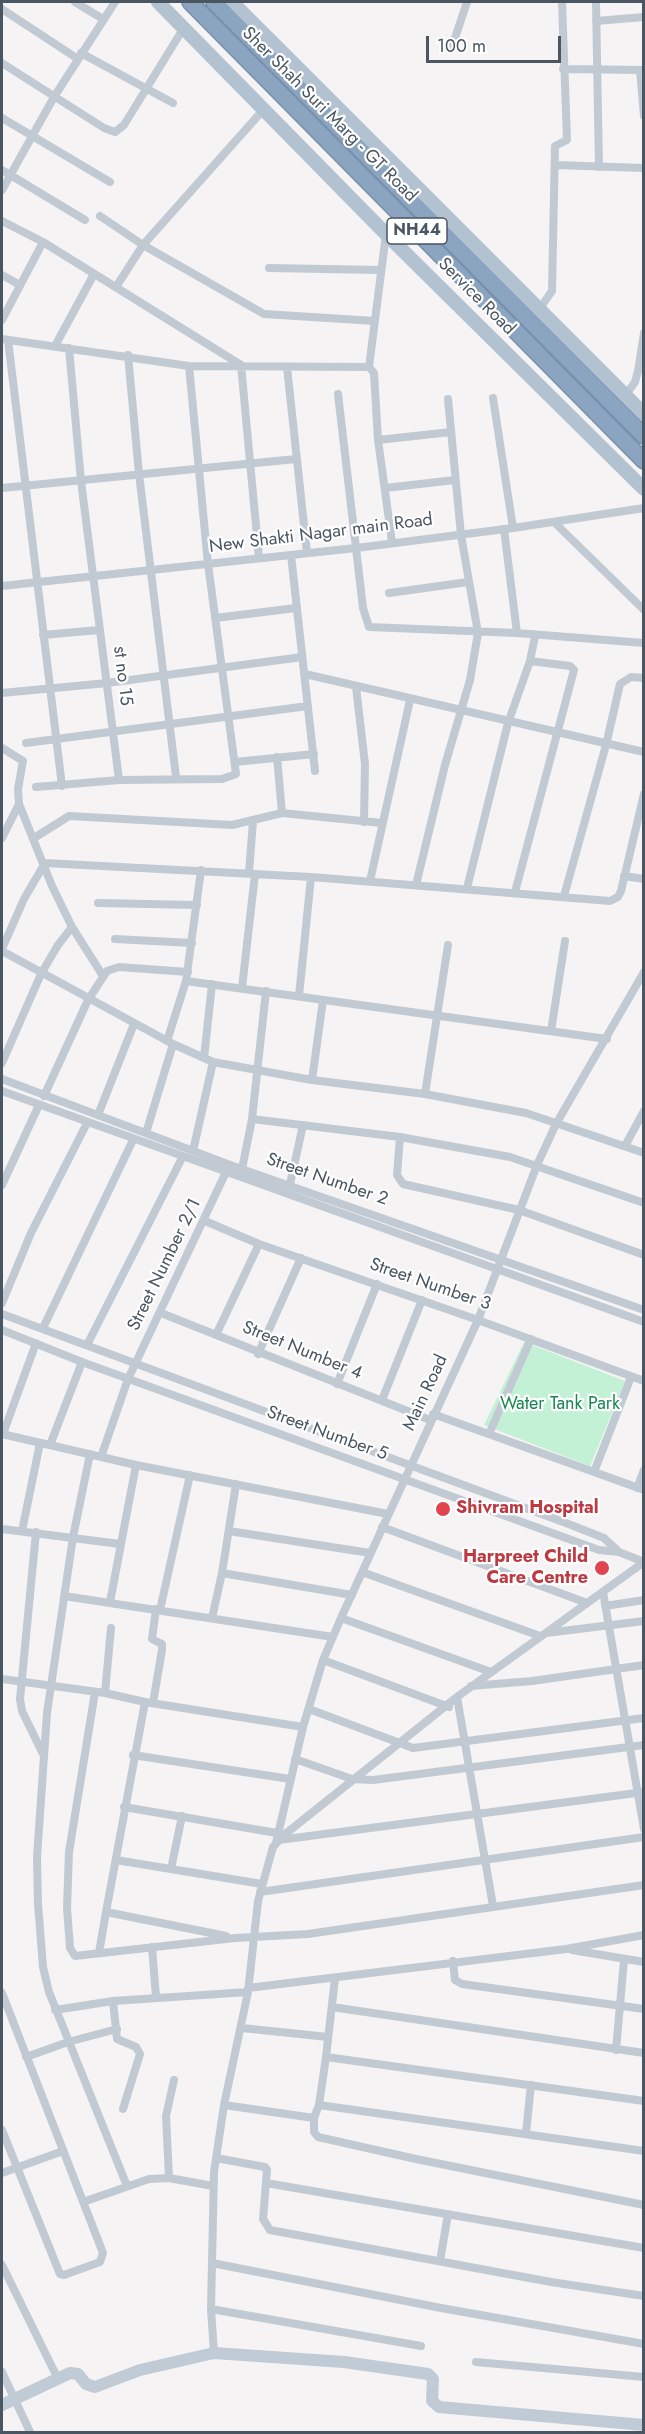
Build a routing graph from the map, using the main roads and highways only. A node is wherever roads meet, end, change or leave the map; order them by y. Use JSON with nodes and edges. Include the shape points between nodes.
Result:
{"nodes":[{"id":1,"x":158,"y":2,"type":"edge"},
{"id":2,"x":190,"y":2,"type":"edge"},
{"id":3,"x":214,"y":2,"type":"edge"},
{"id":4,"x":231,"y":2,"type":"edge"},
{"id":5,"x":644,"y":414,"type":"edge"},
{"id":6,"x":644,"y":436,"type":"edge"},
{"id":7,"x":644,"y":461,"type":"edge"},
{"id":8,"x":644,"y":489,"type":"edge"}],
"edges":[{"from":1,"to":8,"type":"main road","name":"Service Road"},
{"from":2,"to":7,"type":"highway","name":"Sher Shah Suri Marg - GT Road","number":"NH44"},
{"from":3,"to":6,"type":"highway","name":"Sher Shah Suri Marg - GT Road","number":"NH44"},
{"from":4,"to":5,"type":"main road","name":"Service Road"}]}
